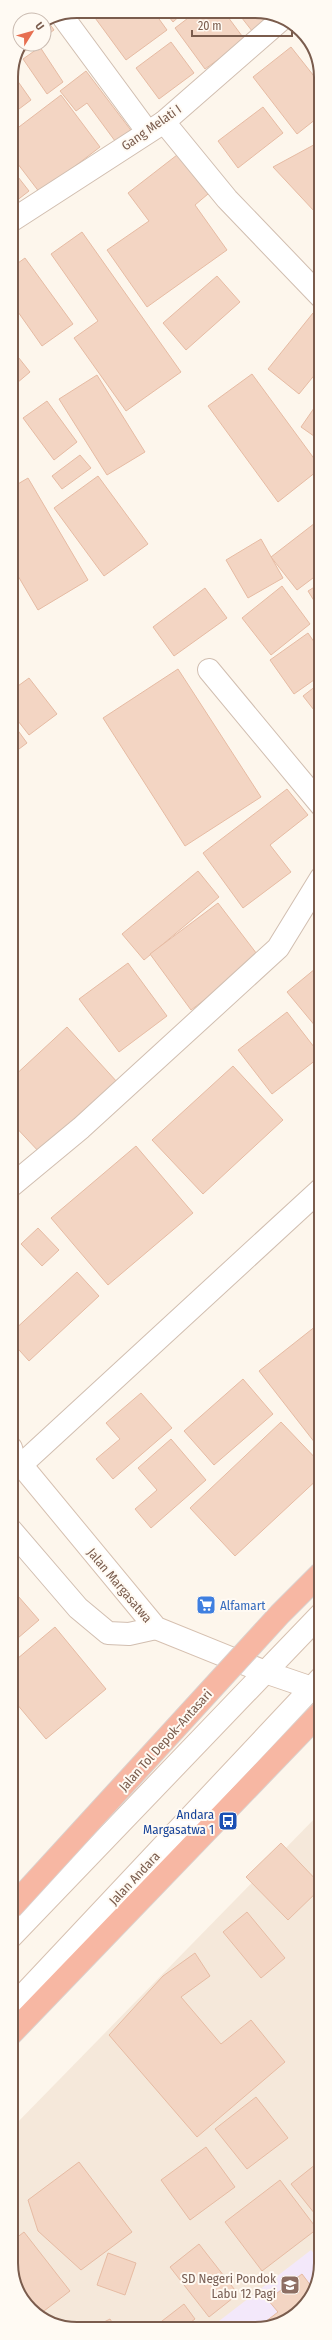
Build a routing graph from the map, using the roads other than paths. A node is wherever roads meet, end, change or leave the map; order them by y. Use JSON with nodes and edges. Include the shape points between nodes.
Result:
{"nodes":[{"id":1,"x":65,"y":19,"type":"edge"},
{"id":2,"x":278,"y":23,"type":"edge"},
{"id":3,"x":155,"y":126,"type":"junction"},
{"id":4,"x":18,"y":216,"type":"edge"},
{"id":5,"x":314,"y":290,"type":"edge"},
{"id":6,"x":209,"y":670,"type":"dead end"},
{"id":7,"x":314,"y":797,"type":"edge"},
{"id":8,"x":314,"y":889,"type":"edge"},
{"id":9,"x":18,"y":1180,"type":"edge"},
{"id":10,"x":314,"y":1195,"type":"edge"},
{"id":11,"x":18,"y":1453,"type":"edge"},
{"id":12,"x":18,"y":1461,"type":"edge"},
{"id":13,"x":18,"y":1538,"type":"edge"},
{"id":14,"x":314,"y":1580,"type":"edge"},
{"id":15,"x":314,"y":1621,"type":"edge"},
{"id":16,"x":156,"y":1628,"type":"junction"},
{"id":17,"x":265,"y":1672,"type":"junction"},
{"id":18,"x":314,"y":1683,"type":"edge"},
{"id":19,"x":314,"y":1685,"type":"edge"},
{"id":20,"x":314,"y":1719,"type":"edge"},
{"id":21,"x":18,"y":1900,"type":"edge"},
{"id":22,"x":18,"y":1930,"type":"edge"},
{"id":23,"x":18,"y":2001,"type":"edge"},
{"id":24,"x":18,"y":2027,"type":"edge"}],
"edges":[{"from":1,"to":3,"type":"street"},
{"from":2,"to":3,"type":"street","name":"Gang Melati I"},
{"from":3,"to":4,"type":"street","name":"Gang Melati I"},
{"from":3,"to":5,"type":"street"},
{"from":6,"to":7,"type":"street"},
{"from":8,"to":9,"type":"street","via":[[278,948],[81,1128]]},
{"from":10,"to":11,"type":"street"},
{"from":12,"to":16,"type":"street","name":"Jalan Margasatwa"},
{"from":13,"to":16,"type":"street","via":[[78,1608],[108,1633],[129,1634]]},
{"from":14,"to":21,"type":"highway","name":"Jalan Tol Depok–Antasari","bridge":true},
{"from":15,"to":17,"type":"street"},
{"from":16,"to":17,"type":"street","name":"Jalan Margasatwa"},
{"from":17,"to":18,"type":"street","name":"Jalan Margasatwa"},
{"from":17,"to":22,"type":"street"},
{"from":19,"to":23,"type":"street","name":"Jalan Andara"},
{"from":20,"to":24,"type":"highway"}]}
